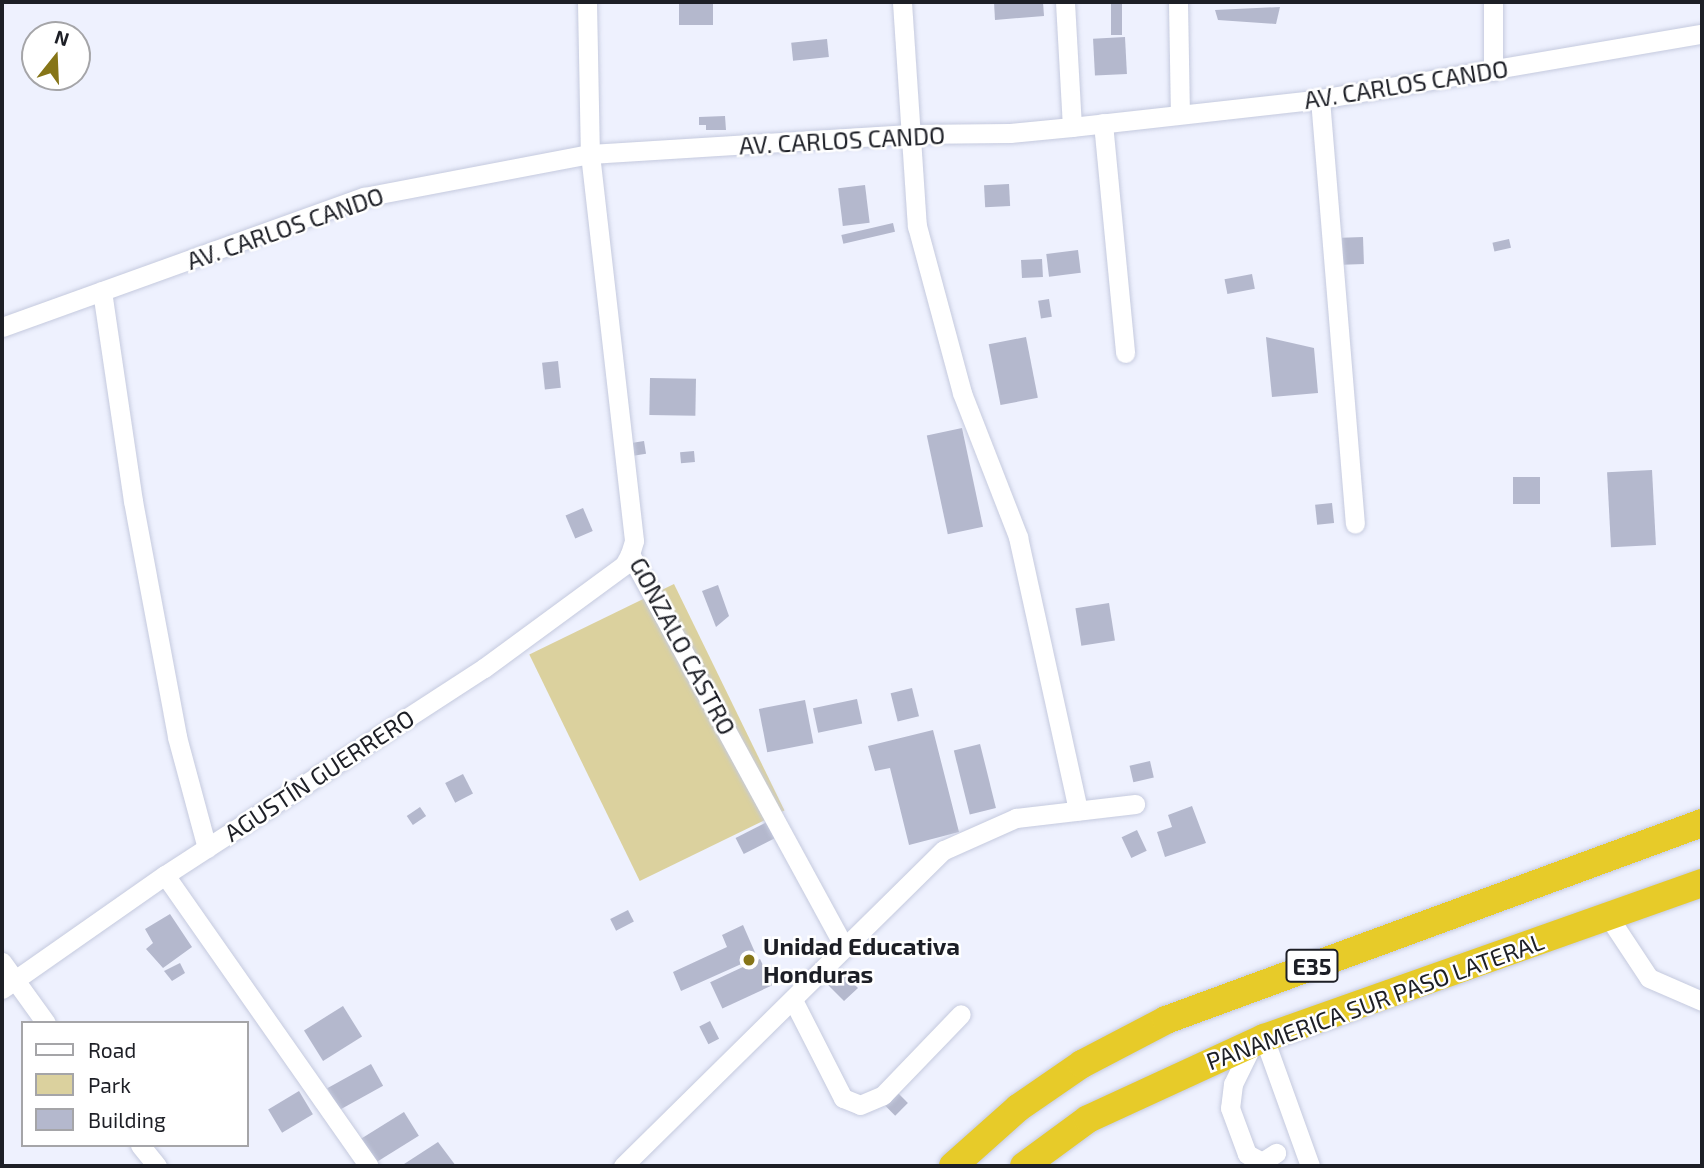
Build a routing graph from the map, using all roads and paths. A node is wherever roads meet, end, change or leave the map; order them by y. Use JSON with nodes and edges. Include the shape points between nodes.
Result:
{"nodes":[{"id":1,"x":587,"y":2,"type":"edge"},
{"id":2,"x":902,"y":2,"type":"edge"},
{"id":3,"x":1065,"y":2,"type":"edge"},
{"id":4,"x":1178,"y":2,"type":"edge"},
{"id":5,"x":1493,"y":2,"type":"edge"},
{"id":6,"x":1702,"y":34,"type":"edge"},
{"id":7,"x":1493,"y":71,"type":"junction"},
{"id":8,"x":1320,"y":99,"type":"junction"},
{"id":9,"x":1180,"y":114,"type":"junction"},
{"id":10,"x":1103,"y":123,"type":"junction"},
{"id":11,"x":1072,"y":127,"type":"junction"},
{"id":12,"x":909,"y":134,"type":"junction"},
{"id":13,"x":590,"y":154,"type":"junction"},
{"id":14,"x":102,"y":291,"type":"junction"},
{"id":15,"x":2,"y":327,"type":"edge"},
{"id":16,"x":1125,"y":353,"type":"dead end"},
{"id":17,"x":1356,"y":524,"type":"dead end"},
{"id":18,"x":630,"y":554,"type":"junction"},
{"id":19,"x":1135,"y":804,"type":"dead end"},
{"id":20,"x":1078,"y":810,"type":"junction"},
{"id":21,"x":1702,"y":823,"type":"edge"},
{"id":22,"x":207,"y":848,"type":"junction"},
{"id":23,"x":165,"y":874,"type":"junction"},
{"id":24,"x":1702,"y":883,"type":"edge"},
{"id":25,"x":1608,"y":916,"type":"junction"},
{"id":26,"x":844,"y":946,"type":"junction"},
{"id":27,"x":2,"y":962,"type":"edge"},
{"id":28,"x":8,"y":985,"type":"edge"},
{"id":29,"x":793,"y":1000,"type":"junction"},
{"id":30,"x":1702,"y":1002,"type":"edge"},
{"id":31,"x":961,"y":1014,"type":"dead end"},
{"id":32,"x":44,"y":1021,"type":"edge"},
{"id":33,"x":1259,"y":1040,"type":"junction"},
{"id":34,"x":142,"y":1147,"type":"edge"},
{"id":35,"x":1276,"y":1153,"type":"dead end"},
{"id":36,"x":1254,"y":1163,"type":"edge"},
{"id":37,"x":156,"y":1166,"type":"edge"},
{"id":38,"x":369,"y":1166,"type":"edge"},
{"id":39,"x":623,"y":1166,"type":"edge"},
{"id":40,"x":953,"y":1166,"type":"edge"},
{"id":41,"x":1024,"y":1166,"type":"edge"},
{"id":42,"x":1310,"y":1166,"type":"edge"}],
"edges":[{"from":1,"to":13,"type":"street","name":"GONZALO CASTRO"},
{"from":2,"to":12,"type":"street"},
{"from":3,"to":11,"type":"street"},
{"from":4,"to":9,"type":"street"},
{"from":5,"to":7,"type":"street"},
{"from":6,"to":7,"type":"street","name":"AV. CARLOS CANDO"},
{"from":7,"to":8,"type":"street","name":"AV. CARLOS CANDO"},
{"from":8,"to":9,"type":"street","name":"AV. CARLOS CANDO"},
{"from":8,"to":17,"type":"street"},
{"from":9,"to":10,"type":"street","name":"AV. CARLOS CANDO"},
{"from":10,"to":11,"type":"street","name":"AV. CARLOS CANDO"},
{"from":10,"to":16,"type":"street"},
{"from":11,"to":12,"type":"street","name":"AV. CARLOS CANDO"},
{"from":12,"to":13,"type":"street","name":"AV. CARLOS CANDO"},
{"from":12,"to":20,"type":"street","via":[[917,226],[962,393],[1018,537]]},
{"from":13,"to":14,"type":"street","name":"AV. CARLOS CANDO","via":[[364,197]]},
{"from":13,"to":18,"type":"street","name":"GONZALO CASTRO","via":[[634,541]]},
{"from":14,"to":15,"type":"street","name":"AV. CARLOS CANDO"},
{"from":14,"to":22,"type":"street","via":[[133,501],[177,737]]},
{"from":18,"to":22,"type":"street","name":"AGUSTÍN GUERRERO","via":[[624,565],[484,667]]},
{"from":18,"to":26,"type":"street","name":"GONZALO CASTRO"},
{"from":19,"to":20,"type":"street"},
{"from":20,"to":26,"type":"street","via":[[1016,818],[944,850]]},
{"from":21,"to":40,"type":"highway","number":"E35","via":[[1167,1020],[1082,1063],[1018,1108]]},
{"from":22,"to":23,"type":"street","name":"AGUSTÍN GUERRERO"},
{"from":23,"to":28,"type":"street","name":"AGUSTÍN GUERRERO"},
{"from":23,"to":38,"type":"street"},
{"from":24,"to":25,"type":"highway","name":"PANAMERICA SUR PASO LATERAL","number":"E35"},
{"from":25,"to":30,"type":"street","via":[[1649,978]]},
{"from":25,"to":33,"type":"highway","name":"PANAMERICA SUR PASO LATERAL","number":"E35"},
{"from":26,"to":29,"type":"street"},
{"from":27,"to":28,"type":"street"},
{"from":28,"to":32,"type":"street"},
{"from":29,"to":31,"type":"street","via":[[843,1098],[860,1105],[883,1094]]},
{"from":29,"to":39,"type":"street"},
{"from":33,"to":36,"type":"street","via":[[1241,1064],[1229,1097]]},
{"from":33,"to":41,"type":"highway","name":"PANAMERICA SUR PASO LATERAL","number":"E35","via":[[1088,1119]]},
{"from":33,"to":42,"type":"street"},
{"from":34,"to":37,"type":"street"},
{"from":35,"to":36,"type":"street"}]}
